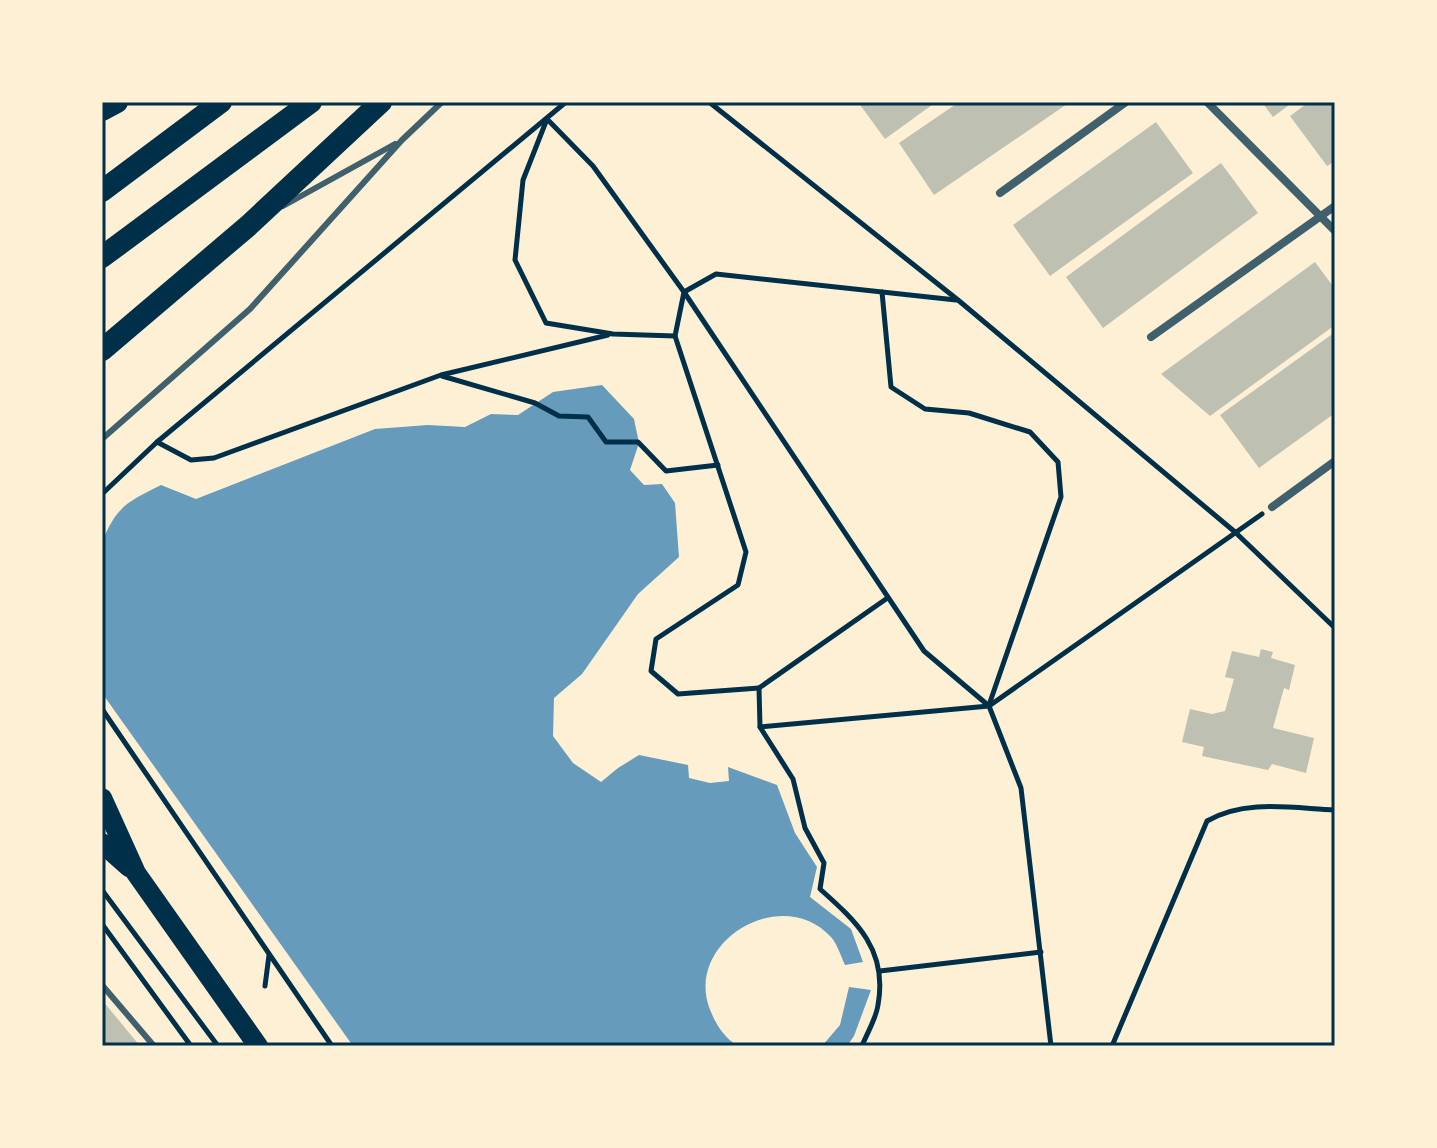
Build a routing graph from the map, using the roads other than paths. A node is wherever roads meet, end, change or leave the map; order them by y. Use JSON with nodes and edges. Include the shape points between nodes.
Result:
{"nodes":[{"id":1,"x":117,"y":102,"type":"edge"},
{"id":2,"x":221,"y":102,"type":"edge"},
{"id":3,"x":311,"y":102,"type":"edge"},
{"id":4,"x":381,"y":102,"type":"edge"},
{"id":5,"x":442,"y":102,"type":"edge"},
{"id":6,"x":1126,"y":102,"type":"edge"},
{"id":7,"x":1207,"y":102,"type":"edge"},
{"id":8,"x":102,"y":110,"type":"edge"},
{"id":9,"x":402,"y":140,"type":"junction"},
{"id":10,"x":102,"y":191,"type":"edge"},
{"id":11,"x":1000,"y":193,"type":"dead end"},
{"id":12,"x":1335,"y":206,"type":"edge"},
{"id":13,"x":1321,"y":216,"type":"junction"},
{"id":14,"x":248,"y":226,"type":"junction"},
{"id":15,"x":1335,"y":231,"type":"edge"},
{"id":16,"x":102,"y":257,"type":"edge"},
{"id":17,"x":1151,"y":337,"type":"dead end"},
{"id":18,"x":102,"y":350,"type":"edge"},
{"id":19,"x":102,"y":439,"type":"edge"},
{"id":20,"x":1335,"y":461,"type":"edge"},
{"id":21,"x":1272,"y":507,"type":"road end"},
{"id":22,"x":102,"y":798,"type":"edge"},
{"id":23,"x":102,"y":843,"type":"edge"},
{"id":24,"x":136,"y":873,"type":"junction"},
{"id":25,"x":102,"y":985,"type":"edge"},
{"id":26,"x":154,"y":1046,"type":"edge"},
{"id":27,"x":258,"y":1046,"type":"edge"}],
"edges":[{"from":1,"to":8,"type":"highway"},
{"from":2,"to":10,"type":"highway"},
{"from":3,"to":16,"type":"highway"},
{"from":4,"to":14,"type":"highway"},
{"from":5,"to":9,"type":"lane"},
{"from":6,"to":11,"type":"street"},
{"from":7,"to":13,"type":"street"},
{"from":9,"to":14,"type":"lane"},
{"from":9,"to":19,"type":"lane","via":[[250,309]]},
{"from":12,"to":13,"type":"street"},
{"from":13,"to":15,"type":"street"},
{"from":13,"to":17,"type":"street"},
{"from":14,"to":18,"type":"highway"},
{"from":20,"to":21,"type":"street"},
{"from":22,"to":24,"type":"main road"},
{"from":23,"to":24,"type":"main road"},
{"from":24,"to":27,"type":"main road"},
{"from":25,"to":26,"type":"lane"}]}
